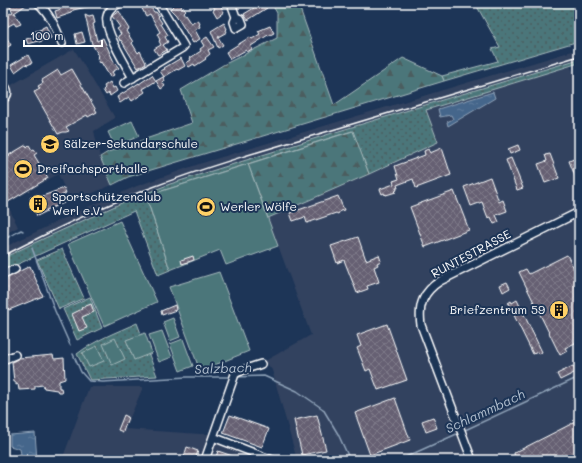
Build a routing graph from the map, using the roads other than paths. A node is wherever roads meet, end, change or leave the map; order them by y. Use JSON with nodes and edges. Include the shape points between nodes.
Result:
{"nodes":[{"id":1,"x":38,"y":3,"type":"edge"},
{"id":2,"x":120,"y":3,"type":"edge"},
{"id":3,"x":158,"y":3,"type":"edge"},
{"id":4,"x":231,"y":3,"type":"edge"},
{"id":5,"x":236,"y":17,"type":"dead end"},
{"id":6,"x":62,"y":43,"type":"dead end"},
{"id":7,"x":133,"y":78,"type":"junction"},
{"id":8,"x":124,"y":83,"type":"dead end"},
{"id":9,"x":3,"y":84,"type":"edge"},
{"id":10,"x":3,"y":99,"type":"edge"},
{"id":11,"x":579,"y":212,"type":"edge"},
{"id":12,"x":15,"y":269,"type":"dead end"},
{"id":13,"x":3,"y":275,"type":"edge"},
{"id":14,"x":16,"y":355,"type":"dead end"},
{"id":15,"x":3,"y":360,"type":"edge"},
{"id":16,"x":261,"y":364,"type":"dead end"},
{"id":17,"x":213,"y":437,"type":"junction"},
{"id":18,"x":205,"y":460,"type":"edge"},
{"id":19,"x":272,"y":460,"type":"edge"},
{"id":20,"x":472,"y":460,"type":"edge"}],
"edges":[{"from":1,"to":6,"type":"street","via":[[54,24]]},
{"from":2,"to":7,"type":"street","via":[[109,11],[106,21],[119,54]]},
{"from":3,"to":7,"type":"street","via":[[184,46]]},
{"from":4,"to":5,"type":"street"},
{"from":7,"to":8,"type":"street"},
{"from":9,"to":10,"type":"street","via":[[8,93]]},
{"from":11,"to":20,"type":"street","name":"RUNTESTRASSE","via":[[440,281],[422,300],[421,325]]},
{"from":12,"to":13,"type":"street"},
{"from":14,"to":15,"type":"street"},
{"from":16,"to":17,"type":"street","via":[[240,371],[234,377]]},
{"from":17,"to":18,"type":"street"},
{"from":17,"to":19,"type":"street"}]}
